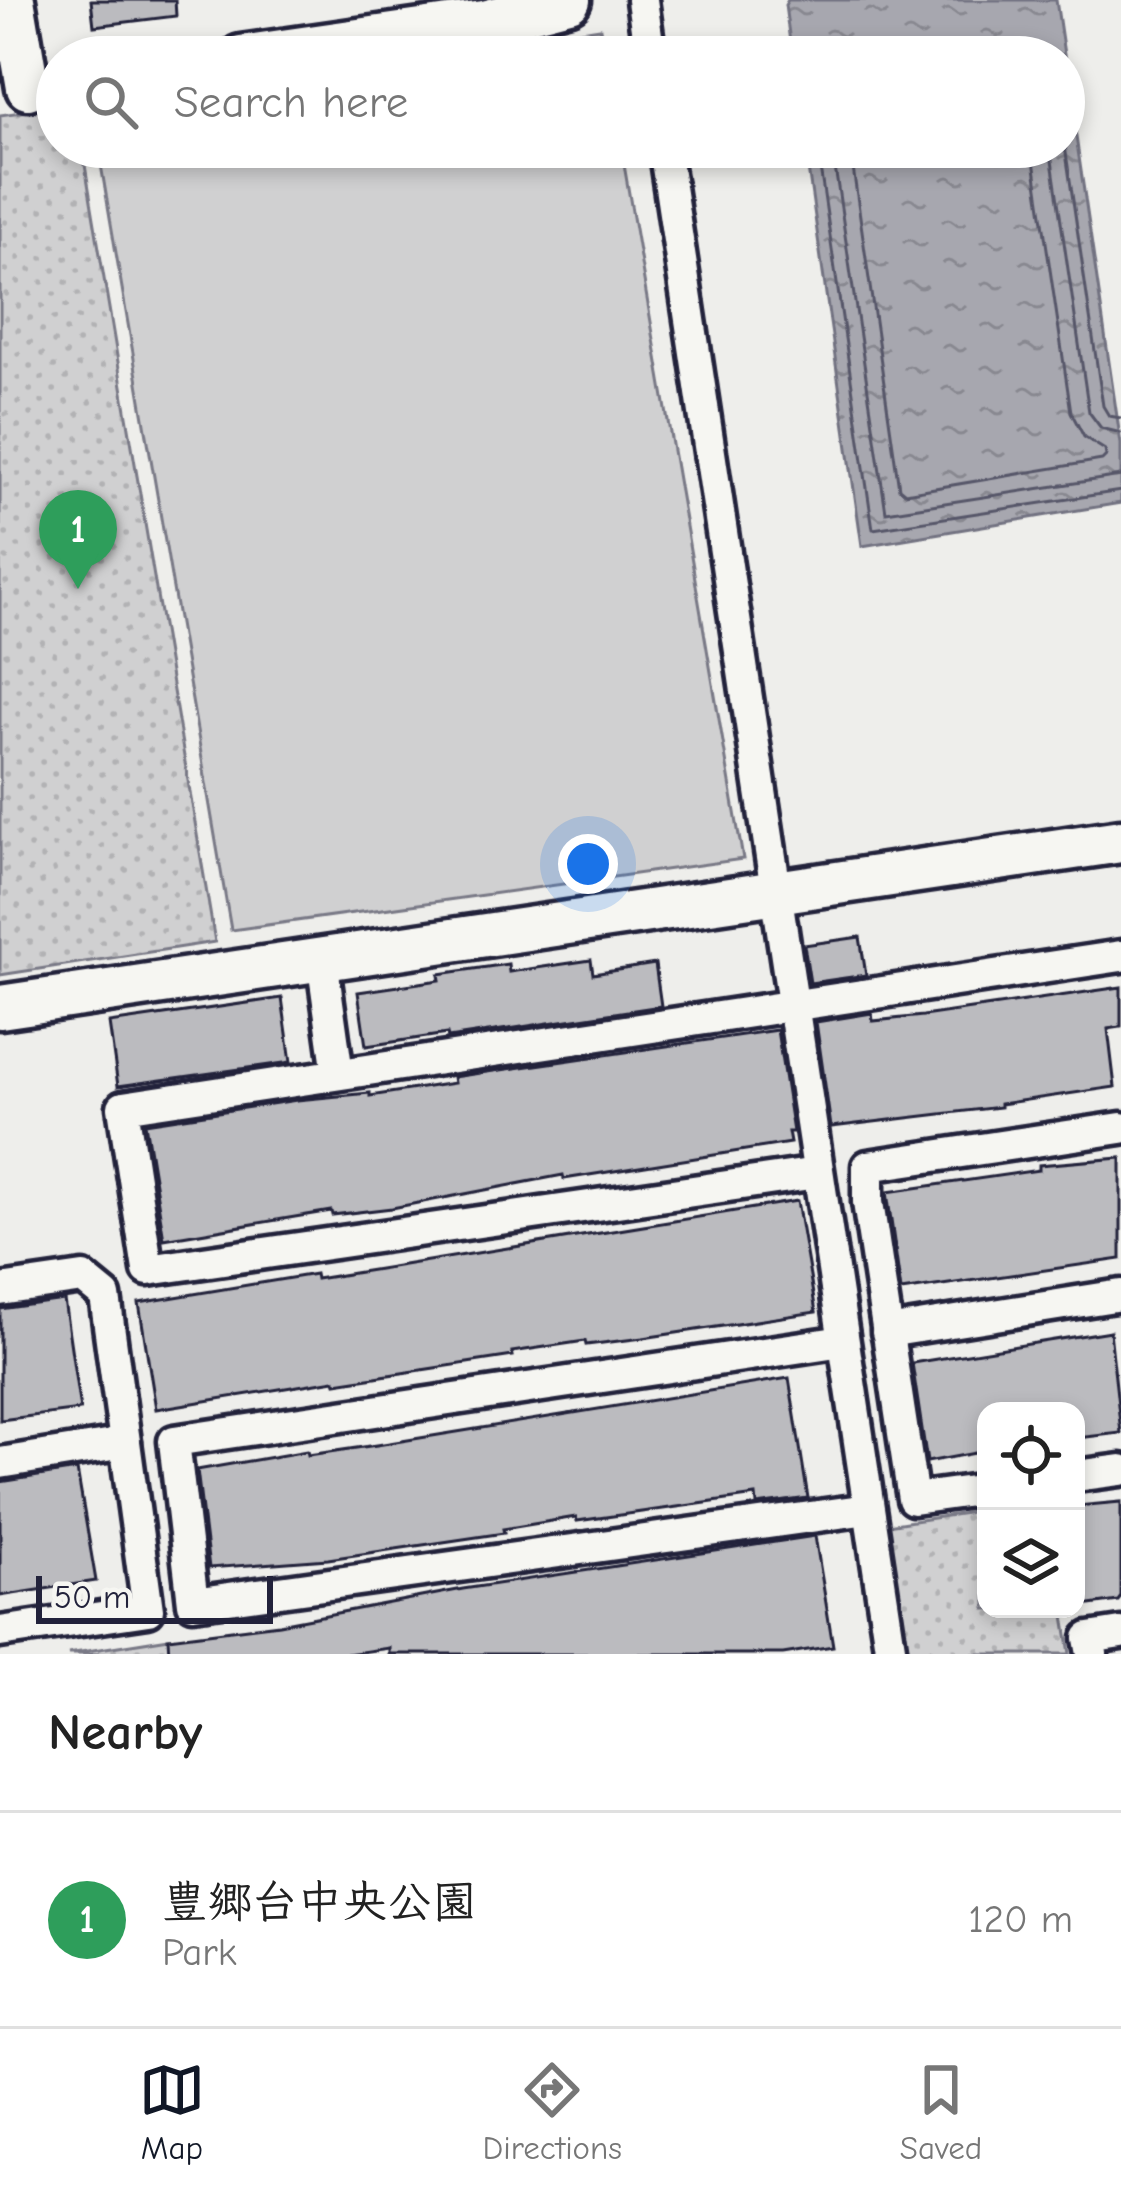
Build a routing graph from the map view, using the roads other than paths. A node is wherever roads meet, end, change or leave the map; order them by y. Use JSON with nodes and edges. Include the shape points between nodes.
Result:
{"nodes":[{"id":1,"x":13,"y":0,"type":"edge"},
{"id":2,"x":569,"y":0,"type":"edge"},
{"id":3,"x":642,"y":0,"type":"edge"},
{"id":4,"x":387,"y":36,"type":"edge"},
{"id":5,"x":647,"y":36,"type":"edge"},
{"id":6,"x":28,"y":88,"type":"edge"},
{"id":7,"x":667,"y":168,"type":"edge"},
{"id":8,"x":1121,"y":841,"type":"edge"},
{"id":9,"x":776,"y":891,"type":"junction"},
{"id":10,"x":1121,"y":956,"type":"edge"},
{"id":11,"x":322,"y":959,"type":"junction"},
{"id":12,"x":792,"y":1004,"type":"junction"},
{"id":13,"x":0,"y":1007,"type":"edge"},
{"id":14,"x":338,"y":1074,"type":"junction"},
{"id":15,"x":1121,"y":1128,"type":"edge"},
{"id":16,"x":817,"y":1172,"type":"junction"},
{"id":17,"x":0,"y":1290,"type":"edge"},
{"id":18,"x":1121,"y":1295,"type":"edge"},
{"id":19,"x":887,"y":1331,"type":"junction"},
{"id":20,"x":843,"y":1341,"type":"junction"},
{"id":21,"x":125,"y":1443,"type":"junction"},
{"id":22,"x":0,"y":1463,"type":"edge"},
{"id":23,"x":1121,"y":1469,"type":"edge"},
{"id":24,"x":1085,"y":1475,"type":"edge"},
{"id":25,"x":977,"y":1490,"type":"edge"},
{"id":26,"x":868,"y":1509,"type":"junction"},
{"id":27,"x":0,"y":1632,"type":"edge"},
{"id":28,"x":1121,"y":1633,"type":"edge"},
{"id":29,"x":891,"y":1654,"type":"edge"},
{"id":30,"x":1092,"y":1654,"type":"edge"}],
"edges":[{"from":1,"to":6,"type":"street"},
{"from":2,"to":4,"type":"street"},
{"from":3,"to":5,"type":"street"},
{"from":7,"to":9,"type":"street"},
{"from":8,"to":9,"type":"street"},
{"from":9,"to":11,"type":"street"},
{"from":9,"to":12,"type":"street"},
{"from":10,"to":12,"type":"street"},
{"from":11,"to":13,"type":"street"},
{"from":11,"to":14,"type":"street"},
{"from":12,"to":14,"type":"street"},
{"from":12,"to":16,"type":"street"},
{"from":14,"to":16,"type":"street","via":[[124,1107],[148,1270]]},
{"from":15,"to":19,"type":"street","via":[[868,1166]]},
{"from":16,"to":20,"type":"street"},
{"from":17,"to":21,"type":"street","via":[[83,1278],[105,1297]]},
{"from":18,"to":19,"type":"street"},
{"from":19,"to":25,"type":"street","via":[[913,1499]]},
{"from":20,"to":26,"type":"street"},
{"from":20,"to":26,"type":"street","via":[[174,1441],[193,1604]]},
{"from":21,"to":22,"type":"street"},
{"from":21,"to":27,"type":"street","via":[[148,1610]]},
{"from":23,"to":24,"type":"street"},
{"from":26,"to":29,"type":"street"},
{"from":28,"to":30,"type":"street","via":[[1089,1638]]}]}
